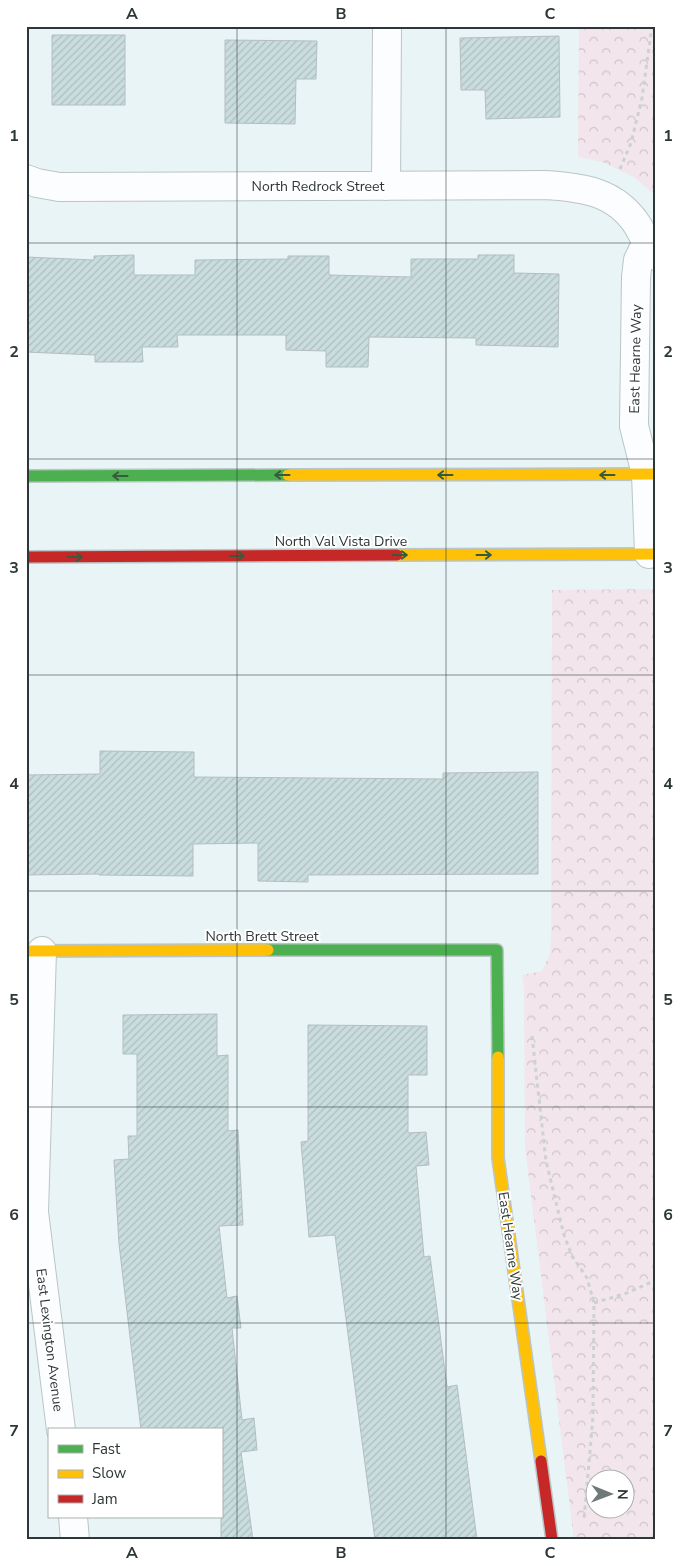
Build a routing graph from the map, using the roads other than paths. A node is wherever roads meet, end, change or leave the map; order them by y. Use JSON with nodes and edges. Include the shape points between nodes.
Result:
{"nodes":[{"id":1,"x":387,"y":26,"type":"edge"},
{"id":2,"x":26,"y":179,"type":"edge"},
{"id":3,"x":386,"y":186,"type":"junction"},
{"id":4,"x":609,"y":198,"type":"joint"},
{"id":5,"x":651,"y":250,"type":"edge"},
{"id":6,"x":653,"y":468,"type":"edge"},
{"id":7,"x":26,"y":476,"type":"edge"},
{"id":8,"x":652,"y":554,"type":"edge"},
{"id":9,"x":26,"y":557,"type":"edge"},
{"id":10,"x":497,"y":950,"type":"joint"},
{"id":11,"x":34,"y":951,"type":"edge"},
{"id":12,"x":62,"y":1428,"type":"edge"},
{"id":13,"x":72,"y":1518,"type":"edge"},
{"id":14,"x":75,"y":1540,"type":"edge"},
{"id":15,"x":552,"y":1540,"type":"edge"}],
"edges":[{"from":1,"to":3,"type":"street"},
{"from":2,"to":3,"type":"street","name":"North Redrock Street","via":[[59,186]]},
{"from":3,"to":4,"type":"street","name":"North Redrock Street","via":[[566,186],[587,189]]},
{"from":4,"to":5,"type":"street","name":"East Hearne Way","via":[[637,225]]},
{"from":5,"to":6,"type":"street","name":"East Hearne Way","via":[[638,260],[636,277],[634,426]]},
{"from":6,"to":7,"type":"main road","one_way":true},
{"from":6,"to":8,"type":"street","name":"East Hearne Way"},
{"from":9,"to":8,"type":"main road","name":"North Val Vista Drive","one_way":true},
{"from":10,"to":11,"type":"main road","name":"North Brett Street"},
{"from":10,"to":15,"type":"main road","name":"East Hearne Way","via":[[498,1158]]},
{"from":11,"to":12,"type":"street","name":"East Lexington Avenue","via":[[34,1212]]},
{"from":13,"to":14,"type":"street"}]}
